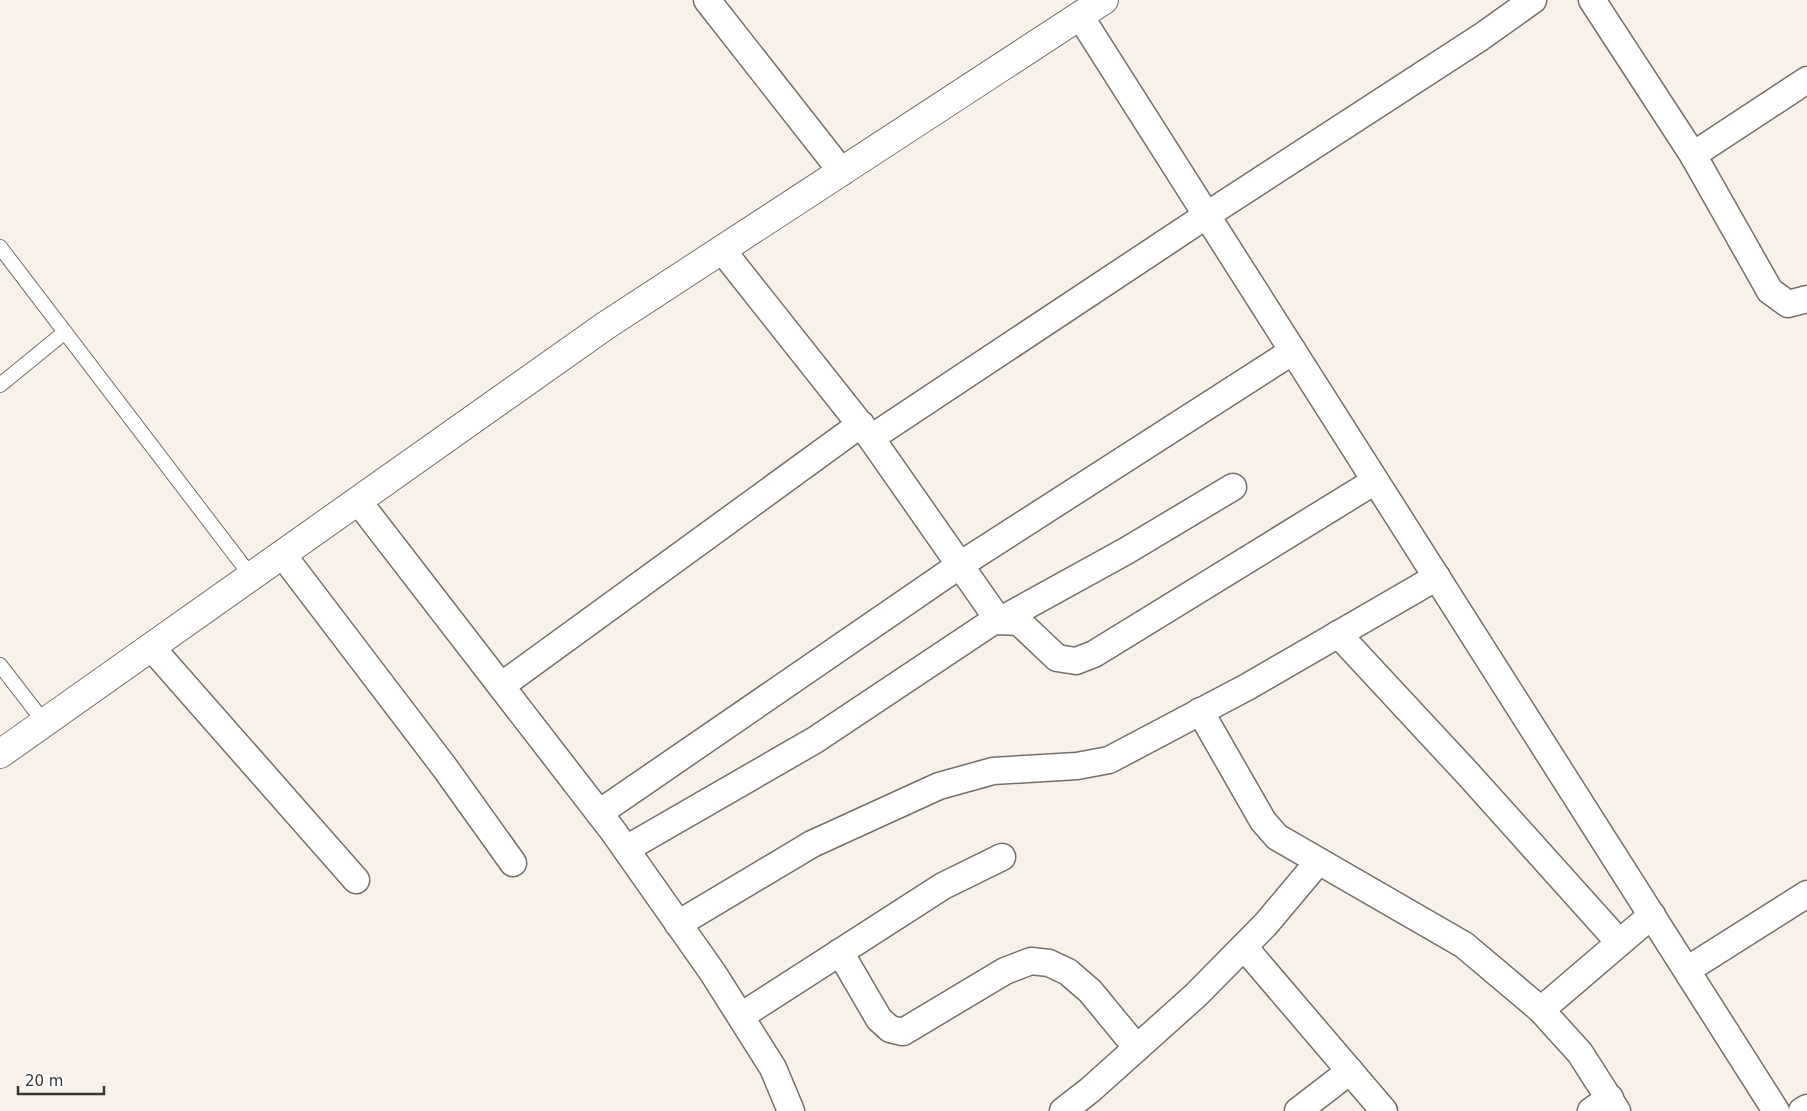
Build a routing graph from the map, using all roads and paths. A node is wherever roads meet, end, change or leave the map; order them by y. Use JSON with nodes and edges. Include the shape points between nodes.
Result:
{"nodes":[{"id":1,"x":707,"y":0,"type":"edge"},
{"id":2,"x":1104,"y":0,"type":"edge"},
{"id":3,"x":1533,"y":0,"type":"edge"},
{"id":4,"x":1592,"y":0,"type":"edge"},
{"id":5,"x":1080,"y":16,"type":"junction"},
{"id":6,"x":1807,"y":80,"type":"edge"},
{"id":7,"x":1693,"y":155,"type":"junction"},
{"id":8,"x":842,"y":172,"type":"junction"},
{"id":9,"x":1207,"y":215,"type":"junction"},
{"id":10,"x":0,"y":247,"type":"edge"},
{"id":11,"x":722,"y":250,"type":"junction"},
{"id":12,"x":1807,"y":299,"type":"edge"},
{"id":13,"x":65,"y":332,"type":"junction"},
{"id":14,"x":1293,"y":351,"type":"junction"},
{"id":15,"x":0,"y":385,"type":"edge"},
{"id":16,"x":866,"y":431,"type":"junction"},
{"id":17,"x":1375,"y":480,"type":"junction"},
{"id":18,"x":1233,"y":487,"type":"dead end"},
{"id":19,"x":358,"y":501,"type":"junction"},
{"id":20,"x":282,"y":554,"type":"junction"},
{"id":21,"x":960,"y":565,"type":"junction"},
{"id":22,"x":251,"y":576,"type":"junction"},
{"id":23,"x":1437,"y":577,"type":"junction"},
{"id":24,"x":999,"y":620,"type":"junction"},
{"id":25,"x":1338,"y":634,"type":"junction"},
{"id":26,"x":151,"y":647,"type":"junction"},
{"id":27,"x":0,"y":665,"type":"edge"},
{"id":28,"x":501,"y":686,"type":"junction"},
{"id":29,"x":1200,"y":711,"type":"junction"},
{"id":30,"x":44,"y":722,"type":"junction"},
{"id":31,"x":0,"y":754,"type":"edge"},
{"id":32,"x":599,"y":813,"type":"junction"},
{"id":33,"x":626,"y":849,"type":"junction"},
{"id":34,"x":1002,"y":857,"type":"dead end"},
{"id":35,"x":1318,"y":862,"type":"junction"},
{"id":36,"x":513,"y":863,"type":"dead end"},
{"id":37,"x":356,"y":880,"type":"dead end"},
{"id":38,"x":1807,"y":894,"type":"edge"},
{"id":39,"x":1652,"y":915,"type":"junction"},
{"id":40,"x":678,"y":924,"type":"junction"},
{"id":41,"x":1619,"y":942,"type":"junction"},
{"id":42,"x":1244,"y":947,"type":"junction"},
{"id":43,"x":840,"y":952,"type":"junction"},
{"id":44,"x":1687,"y":970,"type":"junction"},
{"id":45,"x":1542,"y":1010,"type":"junction"},
{"id":46,"x":740,"y":1016,"type":"junction"},
{"id":47,"x":1137,"y":1048,"type":"junction"},
{"id":48,"x":1350,"y":1071,"type":"junction"},
{"id":49,"x":1606,"y":1107,"type":"edge"},
{"id":50,"x":1807,"y":1108,"type":"edge"},
{"id":51,"x":791,"y":1111,"type":"edge"},
{"id":52,"x":1062,"y":1111,"type":"edge"},
{"id":53,"x":1298,"y":1111,"type":"edge"},
{"id":54,"x":1384,"y":1111,"type":"edge"},
{"id":55,"x":1776,"y":1111,"type":"edge"},
{"id":56,"x":1802,"y":1111,"type":"edge"}],
"edges":[{"from":1,"to":8,"type":"street"},
{"from":2,"to":5,"type":"main road"},
{"from":3,"to":9,"type":"street"},
{"from":4,"to":7,"type":"street"},
{"from":5,"to":8,"type":"main road"},
{"from":5,"to":9,"type":"street"},
{"from":6,"to":7,"type":"street"},
{"from":7,"to":12,"type":"street","via":[[1770,291],[1788,304]]},
{"from":8,"to":11,"type":"main road"},
{"from":9,"to":14,"type":"street"},
{"from":9,"to":16,"type":"street"},
{"from":10,"to":13,"type":"lane"},
{"from":11,"to":16,"type":"street"},
{"from":11,"to":19,"type":"main road","via":[[605,326]]},
{"from":13,"to":15,"type":"lane"},
{"from":13,"to":22,"type":"lane"},
{"from":14,"to":17,"type":"street"},
{"from":14,"to":21,"type":"street"},
{"from":16,"to":21,"type":"street"},
{"from":16,"to":28,"type":"street"},
{"from":17,"to":23,"type":"street"},
{"from":17,"to":24,"type":"street","via":[[1094,654],[1076,661],[1057,658],[1019,622]]},
{"from":18,"to":24,"type":"street","via":[[1126,551]]},
{"from":19,"to":20,"type":"main road"},
{"from":19,"to":28,"type":"street"},
{"from":20,"to":22,"type":"main road"},
{"from":20,"to":36,"type":"street"},
{"from":21,"to":24,"type":"street"},
{"from":21,"to":32,"type":"street"},
{"from":22,"to":26,"type":"main road"},
{"from":23,"to":25,"type":"street"},
{"from":23,"to":39,"type":"street"},
{"from":24,"to":33,"type":"street","via":[[815,740]]},
{"from":25,"to":29,"type":"street"},
{"from":25,"to":41,"type":"street"},
{"from":26,"to":30,"type":"main road"},
{"from":26,"to":37,"type":"street"},
{"from":27,"to":30,"type":"lane"},
{"from":28,"to":32,"type":"street"},
{"from":29,"to":35,"type":"street","via":[[1263,821],[1277,837]]},
{"from":29,"to":40,"type":"street","via":[[1109,760],[1077,766],[993,771],[939,786],[812,844]]},
{"from":30,"to":31,"type":"main road"},
{"from":32,"to":33,"type":"street"},
{"from":33,"to":40,"type":"street"},
{"from":34,"to":43,"type":"street","via":[[943,886]]},
{"from":35,"to":42,"type":"street"},
{"from":35,"to":45,"type":"street","via":[[1464,946]]},
{"from":38,"to":44,"type":"street"},
{"from":39,"to":41,"type":"street"},
{"from":39,"to":44,"type":"street"},
{"from":40,"to":46,"type":"street"},
{"from":41,"to":45,"type":"street"},
{"from":42,"to":47,"type":"street"},
{"from":42,"to":48,"type":"street"},
{"from":43,"to":46,"type":"street"},
{"from":43,"to":47,"type":"street","via":[[879,1019],[890,1029],[904,1032],[1005,971],[1031,961],[1049,963],[1068,972],[1090,991]]},
{"from":44,"to":55,"type":"street"},
{"from":45,"to":49,"type":"street","via":[[1580,1053]]},
{"from":46,"to":51,"type":"street","via":[[774,1068]]},
{"from":47,"to":52,"type":"street"},
{"from":48,"to":53,"type":"street"},
{"from":48,"to":54,"type":"street"},
{"from":50,"to":56,"type":"street"}]}
